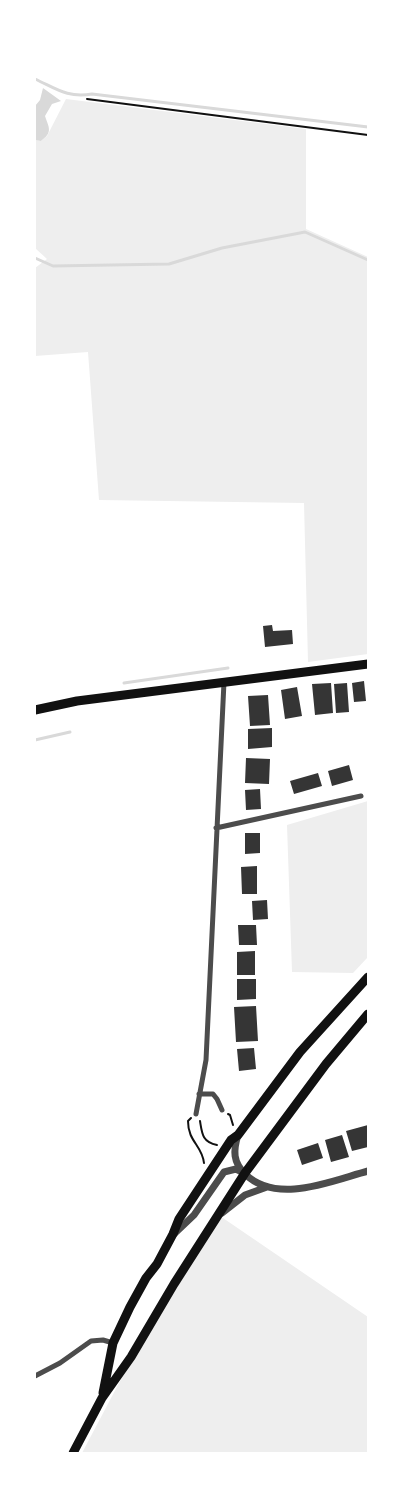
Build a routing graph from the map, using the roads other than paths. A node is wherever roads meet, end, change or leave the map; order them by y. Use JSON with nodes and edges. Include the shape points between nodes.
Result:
{"nodes":[{"id":1,"x":368,"y":664,"type":"edge"},
{"id":2,"x":224,"y":682,"type":"junction"},
{"id":3,"x":35,"y":710,"type":"edge"},
{"id":4,"x":360,"y":796,"type":"dead end"},
{"id":5,"x":216,"y":828,"type":"junction"},
{"id":6,"x":368,"y":977,"type":"edge"},
{"id":7,"x":368,"y":1014,"type":"edge"},
{"id":8,"x":199,"y":1094,"type":"junction"},
{"id":9,"x":222,"y":1110,"type":"road end"},
{"id":10,"x":196,"y":1114,"type":"road end"},
{"id":11,"x":234,"y":1134,"type":"junction"},
{"id":12,"x":368,"y":1171,"type":"edge"},
{"id":13,"x":245,"y":1173,"type":"junction"},
{"id":14,"x":267,"y":1187,"type":"junction"},
{"id":15,"x":213,"y":1222,"type":"junction"},
{"id":16,"x":173,"y":1234,"type":"junction"},
{"id":17,"x":113,"y":1343,"type":"junction"},
{"id":18,"x":35,"y":1376,"type":"edge"},
{"id":19,"x":102,"y":1398,"type":"junction"},
{"id":20,"x":73,"y":1453,"type":"edge"}],
"edges":[{"from":1,"to":2,"type":"main road"},
{"from":2,"to":3,"type":"main road","via":[[78,701]]},
{"from":2,"to":5,"type":"street"},
{"from":4,"to":5,"type":"street"},
{"from":5,"to":8,"type":"street","via":[[206,1060]]},
{"from":6,"to":11,"type":"main road","via":[[300,1052]]},
{"from":7,"to":13,"type":"main road","via":[[326,1064]]},
{"from":8,"to":9,"type":"street","via":[[213,1094]]},
{"from":8,"to":10,"type":"street"},
{"from":11,"to":13,"type":"street","via":[[235,1159]]},
{"from":11,"to":16,"type":"main road","via":[[178,1220]]},
{"from":12,"to":14,"type":"street","via":[[294,1189]]},
{"from":13,"to":14,"type":"street"},
{"from":13,"to":15,"type":"main road"},
{"from":13,"to":16,"type":"street","via":[[236,1169],[224,1172],[194,1216]]},
{"from":14,"to":15,"type":"street","via":[[245,1195]]},
{"from":15,"to":19,"type":"main road","via":[[131,1357]]},
{"from":16,"to":17,"type":"main road"},
{"from":17,"to":18,"type":"street","via":[[91,1341]]},
{"from":17,"to":19,"type":"main road"},
{"from":19,"to":20,"type":"main road"}]}
